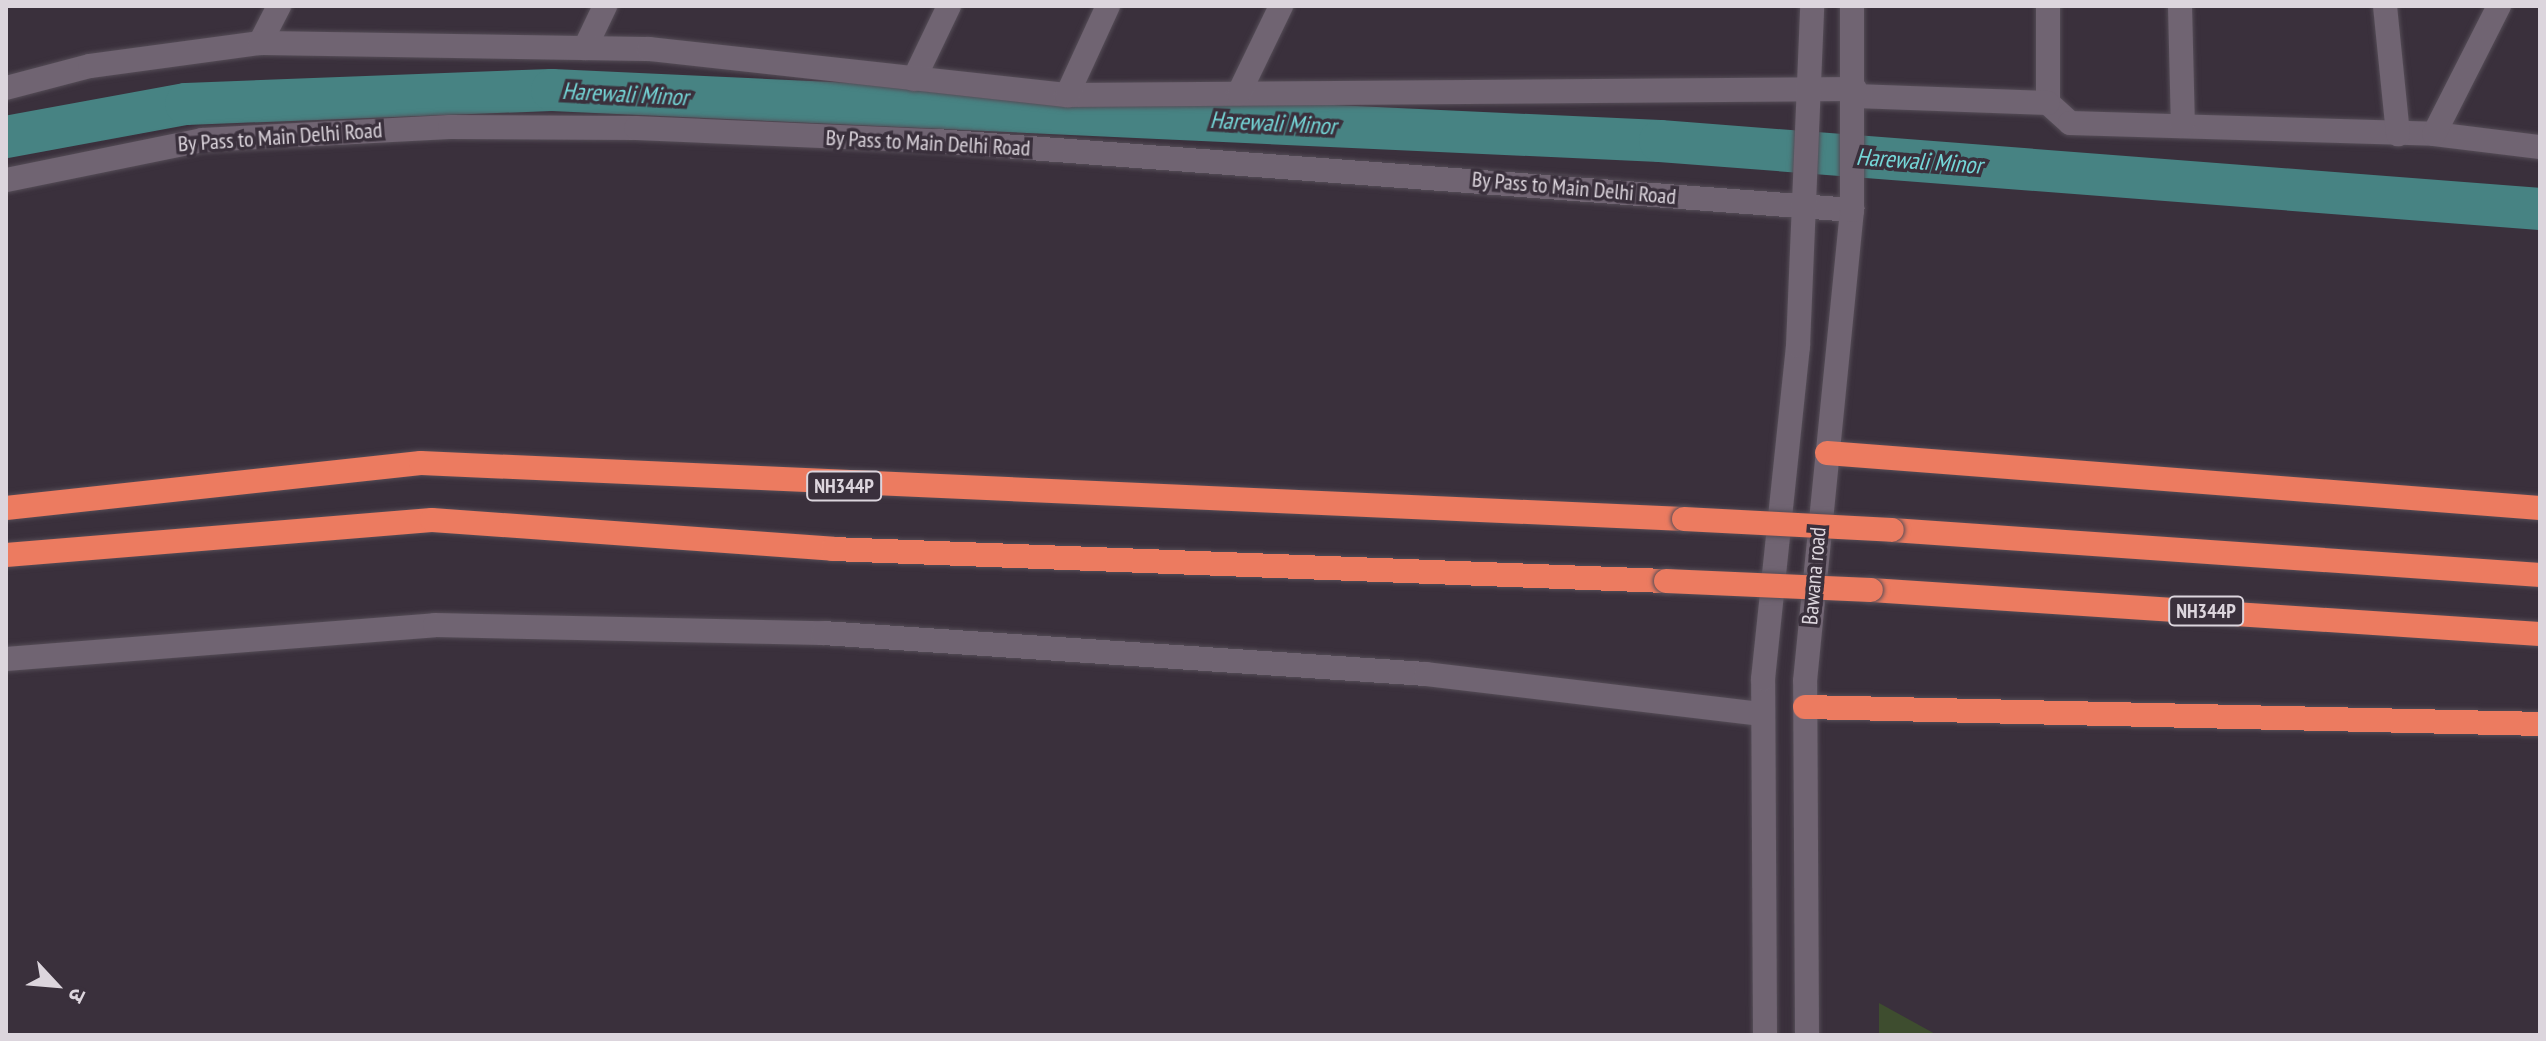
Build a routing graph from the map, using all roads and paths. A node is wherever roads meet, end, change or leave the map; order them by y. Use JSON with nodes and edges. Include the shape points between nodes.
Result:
{"nodes":[{"id":1,"x":279,"y":6,"type":"edge"},
{"id":2,"x":605,"y":6,"type":"edge"},
{"id":3,"x":949,"y":6,"type":"edge"},
{"id":4,"x":1108,"y":6,"type":"edge"},
{"id":5,"x":1281,"y":6,"type":"edge"},
{"id":6,"x":1812,"y":6,"type":"edge"},
{"id":7,"x":1852,"y":6,"type":"edge"},
{"id":8,"x":2048,"y":6,"type":"edge"},
{"id":9,"x":2180,"y":6,"type":"edge"},
{"id":10,"x":2385,"y":6,"type":"edge"},
{"id":11,"x":2499,"y":6,"type":"edge"},
{"id":12,"x":260,"y":43,"type":"junction"},
{"id":13,"x":585,"y":48,"type":"junction"},
{"id":14,"x":914,"y":79,"type":"junction"},
{"id":15,"x":6,"y":88,"type":"edge"},
{"id":16,"x":1813,"y":90,"type":"junction"},
{"id":17,"x":1239,"y":93,"type":"junction"},
{"id":18,"x":1067,"y":95,"type":"junction"},
{"id":19,"x":1856,"y":101,"type":"junction"},
{"id":20,"x":2048,"y":103,"type":"junction"},
{"id":21,"x":2183,"y":126,"type":"junction"},
{"id":22,"x":2398,"y":134,"type":"junction"},
{"id":23,"x":2434,"y":134,"type":"junction"},
{"id":24,"x":2540,"y":147,"type":"edge"},
{"id":25,"x":6,"y":180,"type":"edge"},
{"id":26,"x":1807,"y":209,"type":"junction"},
{"id":27,"x":1852,"y":210,"type":"junction"},
{"id":28,"x":1827,"y":453,"type":"junction"},
{"id":29,"x":6,"y":508,"type":"edge"},
{"id":30,"x":2540,"y":508,"type":"edge"},
{"id":31,"x":6,"y":555,"type":"edge"},
{"id":32,"x":2540,"y":575,"type":"edge"},
{"id":33,"x":2540,"y":634,"type":"edge"},
{"id":34,"x":6,"y":659,"type":"edge"},
{"id":35,"x":1805,"y":707,"type":"junction"},
{"id":36,"x":1763,"y":714,"type":"junction"},
{"id":37,"x":2540,"y":724,"type":"edge"},
{"id":38,"x":1765,"y":1035,"type":"edge"},
{"id":39,"x":1807,"y":1035,"type":"edge"}],
"edges":[{"from":1,"to":12,"type":"street"},
{"from":2,"to":13,"type":"street"},
{"from":3,"to":14,"type":"street"},
{"from":4,"to":18,"type":"street"},
{"from":5,"to":17,"type":"street"},
{"from":6,"to":16,"type":"street"},
{"from":7,"to":19,"type":"street","name":"Bawana road"},
{"from":8,"to":20,"type":"street"},
{"from":9,"to":21,"type":"street"},
{"from":10,"to":22,"type":"street"},
{"from":11,"to":23,"type":"street"},
{"from":12,"to":13,"type":"street"},
{"from":12,"to":15,"type":"street","via":[[90,66]]},
{"from":13,"to":14,"type":"street"},
{"from":14,"to":18,"type":"street"},
{"from":16,"to":17,"type":"street"},
{"from":16,"to":19,"type":"street"},
{"from":16,"to":26,"type":"street","name":"Bawana road"},
{"from":17,"to":18,"type":"street"},
{"from":19,"to":20,"type":"street"},
{"from":19,"to":27,"type":"street","name":"Bawana road"},
{"from":20,"to":21,"type":"street","via":[[2070,123]]},
{"from":21,"to":22,"type":"street"},
{"from":22,"to":23,"type":"street"},
{"from":23,"to":24,"type":"street"},
{"from":25,"to":26,"type":"street","name":"By Pass to Main Delhi Road","via":[[202,140],[450,127],[636,128],[952,142]]},
{"from":26,"to":27,"type":"street","name":"By Pass to Main Delhi Road"},
{"from":26,"to":36,"type":"street","name":"Bawana road"},
{"from":27,"to":28,"type":"street","name":"Bawana road"},
{"from":28,"to":30,"type":"highway"},
{"from":28,"to":35,"type":"street","name":"Bawana road"},
{"from":29,"to":32,"type":"highway","number":"NH344P","bridge":true,"via":[[421,463],[1684,519]]},
{"from":31,"to":33,"type":"highway","number":"NH344P","bridge":true,"via":[[432,520],[833,549],[1871,590]]},
{"from":34,"to":36,"type":"street","via":[[435,625],[823,633],[1426,674]]},
{"from":35,"to":37,"type":"highway"},
{"from":35,"to":39,"type":"street","name":"Bawana road"},
{"from":36,"to":38,"type":"street","name":"Bawana road"}]}
